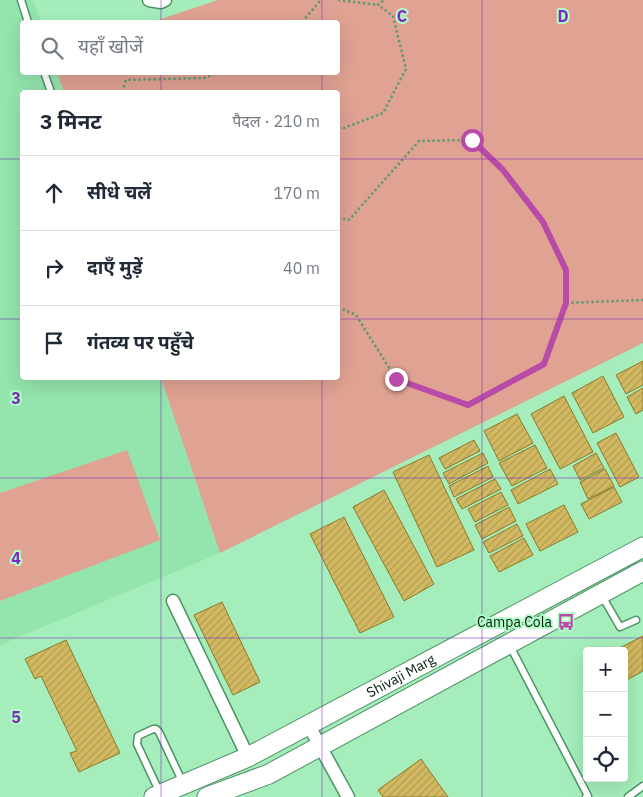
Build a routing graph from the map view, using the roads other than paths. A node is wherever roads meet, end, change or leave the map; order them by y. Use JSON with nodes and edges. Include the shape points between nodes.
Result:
{"nodes":[{"id":1,"x":21,"y":0,"type":"edge"},
{"id":2,"x":149,"y":0,"type":"edge"},
{"id":3,"x":165,"y":0,"type":"edge"},
{"id":4,"x":27,"y":20,"type":"edge"},
{"id":5,"x":45,"y":75,"type":"edge"},
{"id":6,"x":50,"y":90,"type":"edge"},
{"id":7,"x":643,"y":548,"type":"edge"},
{"id":8,"x":643,"y":571,"type":"edge"},
{"id":9,"x":601,"y":594,"type":"junction"},
{"id":10,"x":173,"y":601,"type":"dead end"},
{"id":11,"x":636,"y":620,"type":"dead end"},
{"id":12,"x":509,"y":644,"type":"junction"},
{"id":13,"x":309,"y":726,"type":"junction"},
{"id":14,"x":320,"y":746,"type":"junction"},
{"id":15,"x":248,"y":757,"type":"junction"},
{"id":16,"x":184,"y":784,"type":"junction"},
{"id":17,"x":643,"y":786,"type":"edge"},
{"id":18,"x":157,"y":796,"type":"edge"},
{"id":19,"x":207,"y":797,"type":"edge"},
{"id":20,"x":348,"y":797,"type":"edge"},
{"id":21,"x":586,"y":797,"type":"edge"},
{"id":22,"x":628,"y":797,"type":"edge"}],
"edges":[{"from":1,"to":4,"type":"lane"},
{"from":2,"to":3,"type":"street"},
{"from":5,"to":6,"type":"lane"},
{"from":7,"to":13,"type":"main road","name":"Shivaji Marg"},
{"from":8,"to":9,"type":"main road","name":"Shivaji Marg"},
{"from":9,"to":11,"type":"lane","via":[[620,627]]},
{"from":9,"to":12,"type":"main road","name":"Shivaji Marg"},
{"from":10,"to":15,"type":"street"},
{"from":12,"to":14,"type":"main road","name":"Shivaji Marg"},
{"from":12,"to":21,"type":"lane"},
{"from":13,"to":14,"type":"street"},
{"from":13,"to":15,"type":"main road","name":"Shivaji Marg"},
{"from":14,"to":19,"type":"main road","name":"Shivaji Marg","via":[[268,774]]},
{"from":14,"to":20,"type":"street"},
{"from":15,"to":16,"type":"main road","name":"Shivaji Marg"},
{"from":16,"to":18,"type":"main road","name":"Shivaji Marg"},
{"from":16,"to":18,"type":"lane","via":[[159,732],[152,729],[138,736],[137,744]]},
{"from":17,"to":22,"type":"lane"}]}
